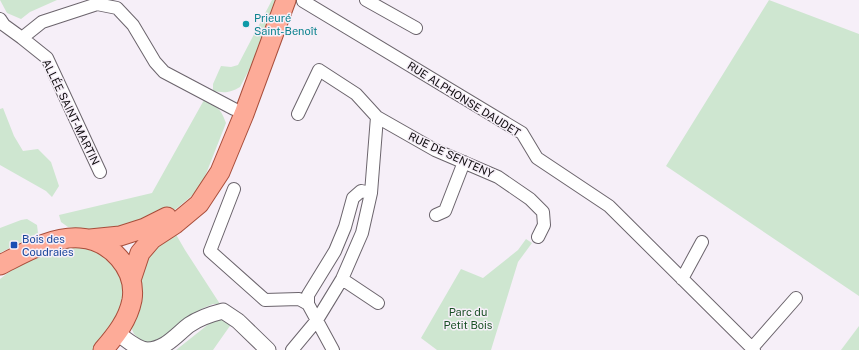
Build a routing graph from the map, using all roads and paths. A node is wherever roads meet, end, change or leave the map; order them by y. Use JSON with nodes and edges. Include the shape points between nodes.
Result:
{"nodes":[{"id":1,"x":366,"y":0,"type":"edge"},
{"id":2,"x":289,"y":6,"type":"edge"},
{"id":3,"x":0,"y":19,"type":"edge"},
{"id":4,"x":416,"y":28,"type":"dead end"},
{"id":5,"x":22,"y":38,"type":"junction"},
{"id":6,"x":234,"y":108,"type":"junction"},
{"id":7,"x":298,"y":114,"type":"dead end"},
{"id":8,"x":377,"y":117,"type":"junction"},
{"id":9,"x":464,"y":162,"type":"junction"},
{"id":10,"x":100,"y":172,"type":"dead end"},
{"id":11,"x":234,"y":189,"type":"dead end"},
{"id":12,"x":371,"y":193,"type":"junction"},
{"id":13,"x":436,"y":215,"type":"dead end"},
{"id":14,"x":538,"y":237,"type":"dead end"},
{"id":15,"x":90,"y":239,"type":"junction"},
{"id":16,"x":702,"y":242,"type":"dead end"},
{"id":17,"x":0,"y":265,"type":"edge"},
{"id":18,"x":682,"y":278,"type":"junction"},
{"id":19,"x":342,"y":279,"type":"junction"},
{"id":20,"x":131,"y":280,"type":"junction"},
{"id":21,"x":796,"y":298,"type":"dead end"},
{"id":22,"x":378,"y":303,"type":"dead end"},
{"id":23,"x":308,"y":304,"type":"junction"},
{"id":24,"x":317,"y":320,"type":"junction"},
{"id":25,"x":118,"y":333,"type":"junction"},
{"id":26,"x":753,"y":349,"type":"edge"},
{"id":27,"x":104,"y":350,"type":"edge"},
{"id":28,"x":268,"y":350,"type":"edge"},
{"id":29,"x":292,"y":350,"type":"edge"},
{"id":30,"x":334,"y":350,"type":"edge"}],
"edges":[{"from":1,"to":4,"type":"street"},
{"from":2,"to":6,"type":"main road"},
{"from":2,"to":18,"type":"street","name":"RUE ALPHONSE DAUDET","via":[[522,133],[537,158],[609,206]]},
{"from":2,"to":20,"type":"main road","via":[[220,172],[199,204],[152,239],[140,253]]},
{"from":3,"to":5,"type":"street","name":"ALLÉE SAINT-MARTIN"},
{"from":5,"to":6,"type":"street","via":[[42,22],[97,4],[118,8],[133,25],[155,62],[164,72]]},
{"from":5,"to":10,"type":"street","name":"ALLÉE SAINT-MARTIN","via":[[47,58]]},
{"from":6,"to":15,"type":"main road","via":[[208,170],[194,195],[172,214],[145,228],[120,236]]},
{"from":7,"to":8,"type":"street","name":"RUE DE SENTENY","via":[[318,70],[356,94]]},
{"from":8,"to":9,"type":"street","name":"RUE DE SENTENY","via":[[435,150]]},
{"from":8,"to":12,"type":"street"},
{"from":9,"to":13,"type":"street","via":[[445,211]]},
{"from":9,"to":14,"type":"street","name":"RUE DE SENTENY","via":[[498,177],[530,199],[543,212],[544,225]]},
{"from":11,"to":23,"type":"street","via":[[210,251],[265,300],[299,299]]},
{"from":12,"to":19,"type":"street","via":[[362,233]]},
{"from":12,"to":23,"type":"street","via":[[361,192],[353,198],[335,251],[308,296]]},
{"from":15,"to":17,"type":"main road","via":[[54,241]]},
{"from":15,"to":20,"type":"main road","via":[[118,255]]},
{"from":16,"to":18,"type":"street"},
{"from":18,"to":26,"type":"street","name":"RUE ALPHONSE DAUDET"},
{"from":19,"to":22,"type":"street"},
{"from":19,"to":24,"type":"street"},
{"from":20,"to":25,"type":"main road","via":[[132,299]]},
{"from":21,"to":26,"type":"street","name":"RUE ALPHONSE DAUDET"},
{"from":23,"to":24,"type":"street"},
{"from":24,"to":29,"type":"street"},
{"from":24,"to":30,"type":"street"},
{"from":25,"to":27,"type":"main road"},
{"from":25,"to":28,"type":"street","via":[[137,347],[155,349],[173,340],[189,325],[203,317],[223,311],[238,321]]}]}
